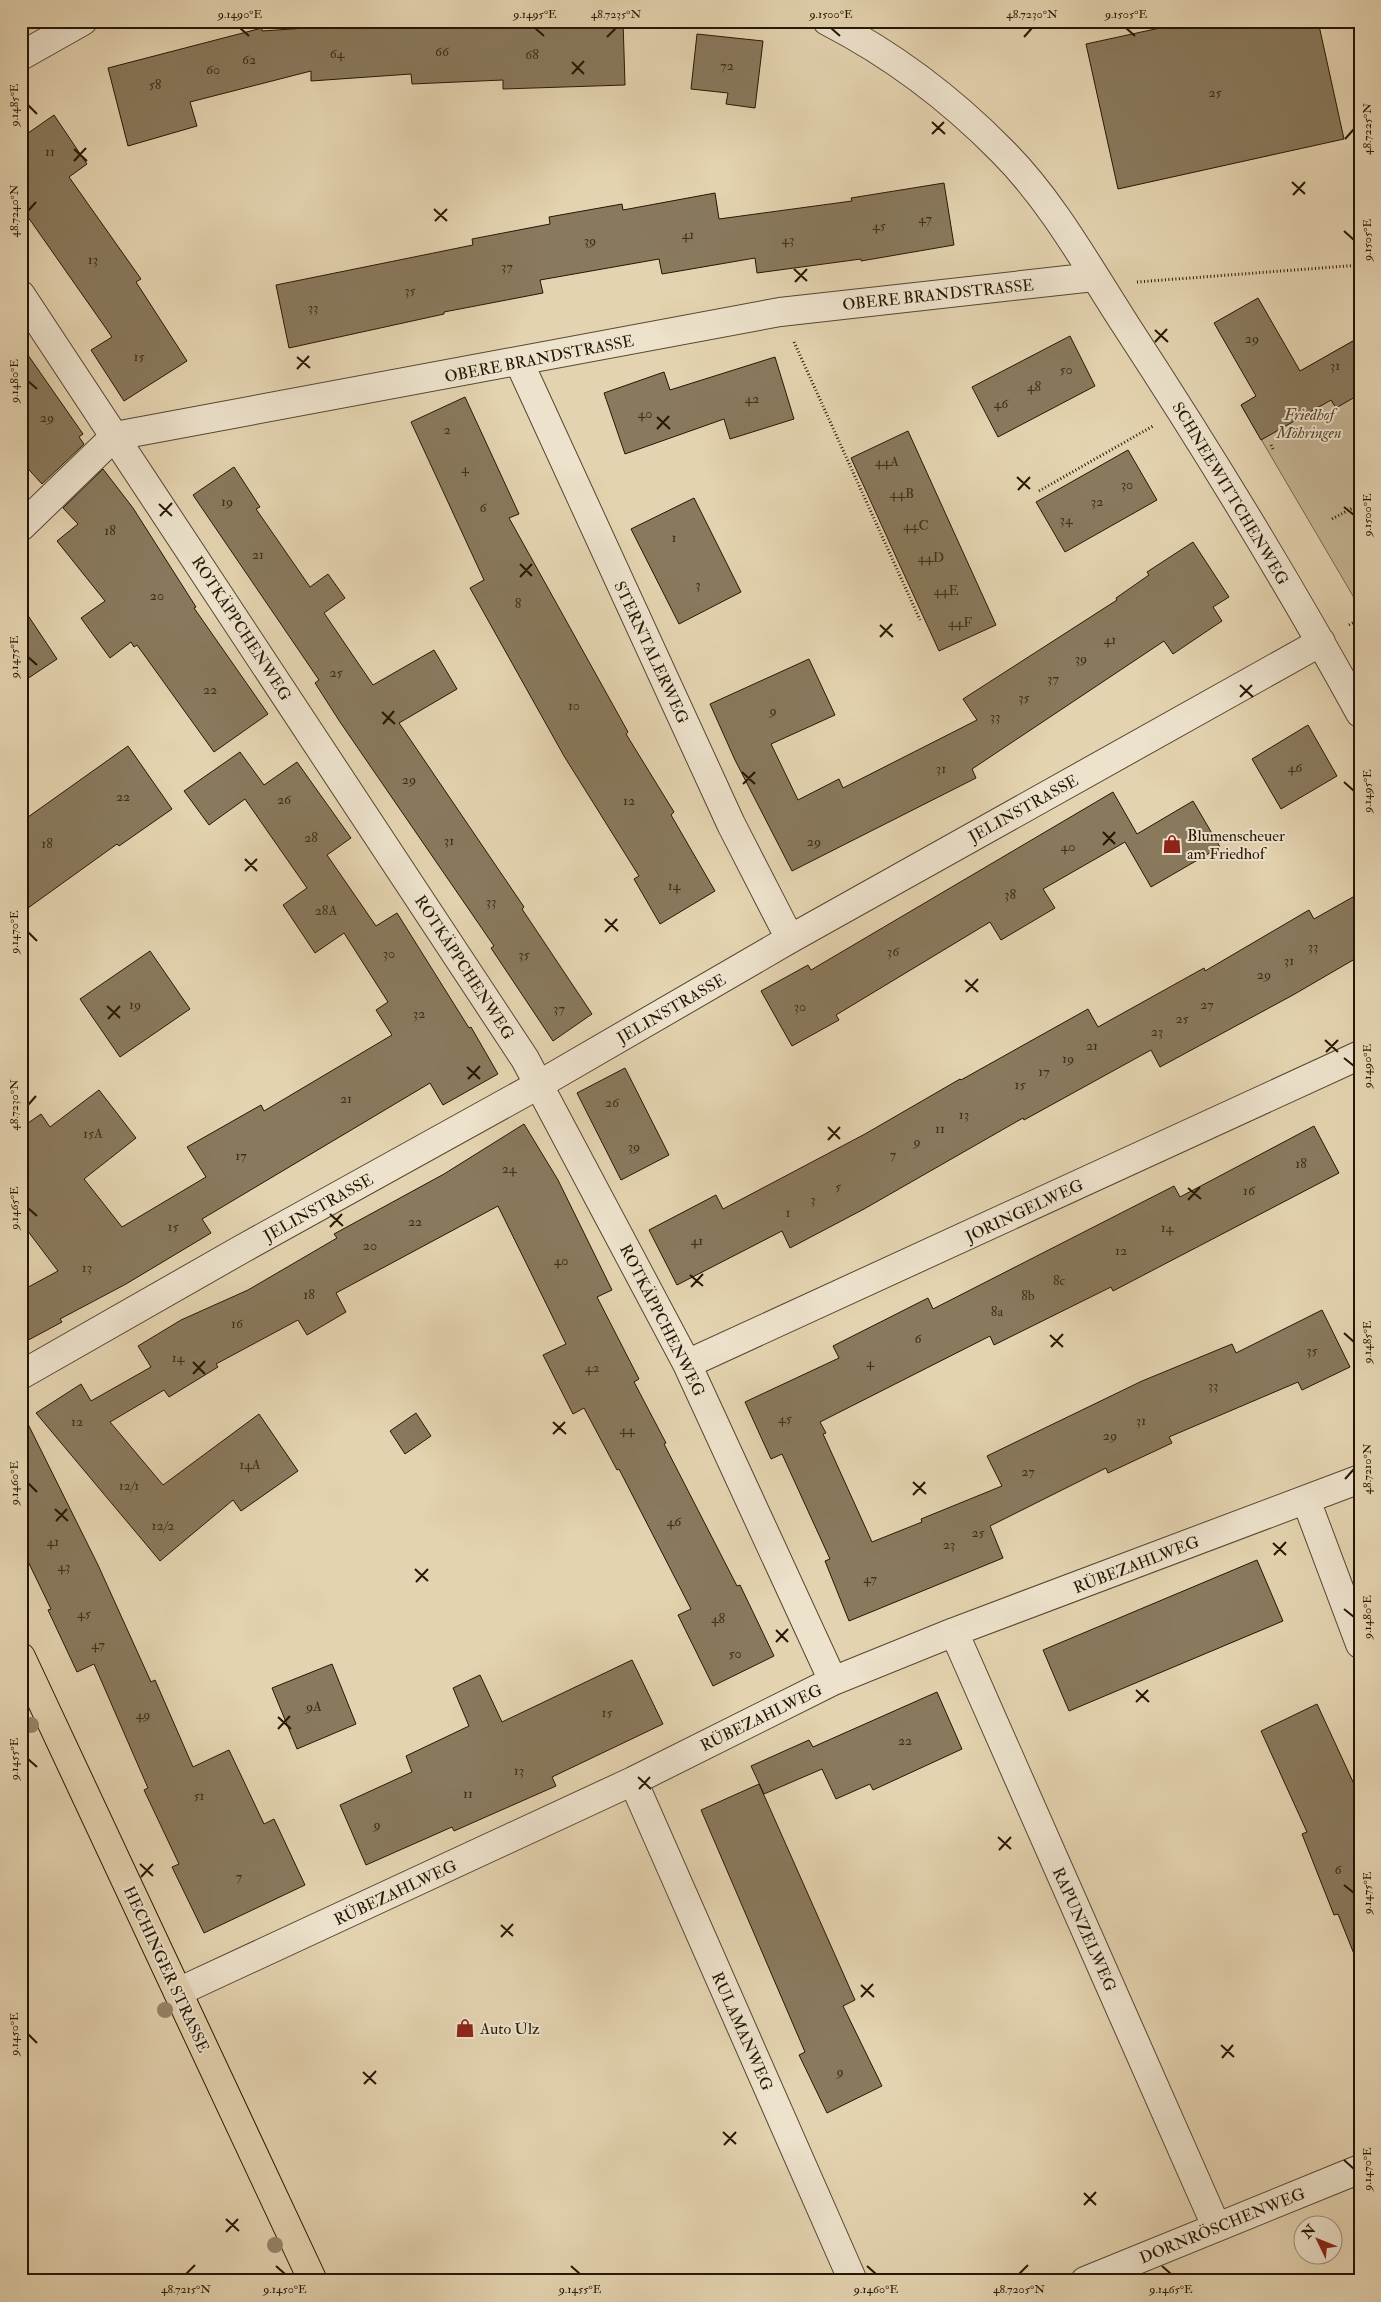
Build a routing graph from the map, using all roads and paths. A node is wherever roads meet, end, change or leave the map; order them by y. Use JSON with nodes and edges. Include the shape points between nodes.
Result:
{"nodes":[{"id":1,"x":83,"y":21,"type":"edge"},
{"id":2,"x":827,"y":21,"type":"edge"},
{"id":3,"x":21,"y":56,"type":"edge"},
{"id":4,"x":1360,"y":265,"type":"edge"},
{"id":5,"x":1094,"y":277,"type":"junction"},
{"id":6,"x":21,"y":295,"type":"edge"},
{"id":7,"x":780,"y":312,"type":"junction"},
{"id":8,"x":520,"y":362,"type":"junction"},
{"id":9,"x":1182,"y":410,"type":"junction"},
{"id":10,"x":115,"y":436,"type":"junction"},
{"id":11,"x":1039,"y":491,"type":"dead end"},
{"id":12,"x":1360,"y":504,"type":"edge"},
{"id":13,"x":1332,"y":520,"type":"dead end"},
{"id":14,"x":21,"y":527,"type":"edge"},
{"id":15,"x":920,"y":620,"type":"dead end"},
{"id":16,"x":1321,"y":642,"type":"junction"},
{"id":17,"x":1360,"y":713,"type":"edge"},
{"id":18,"x":790,"y":939,"type":"junction"},
{"id":19,"x":1360,"y":1056,"type":"edge"},
{"id":20,"x":540,"y":1084,"type":"junction"},
{"id":21,"x":687,"y":1364,"type":"junction"},
{"id":22,"x":21,"y":1375,"type":"edge"},
{"id":23,"x":1360,"y":1479,"type":"edge"},
{"id":24,"x":1306,"y":1500,"type":"junction"},
{"id":25,"x":954,"y":1632,"type":"junction"},
{"id":26,"x":1360,"y":1644,"type":"edge"},
{"id":27,"x":21,"y":1657,"type":"edge"},
{"id":28,"x":833,"y":1681,"type":"junction"},
{"id":29,"x":632,"y":1781,"type":"junction"},
{"id":30,"x":178,"y":1992,"type":"junction"},
{"id":31,"x":1360,"y":2169,"type":"edge"},
{"id":32,"x":1216,"y":2226,"type":"junction"},
{"id":33,"x":313,"y":2281,"type":"edge"},
{"id":34,"x":853,"y":2281,"type":"edge"},
{"id":35,"x":1084,"y":2281,"type":"edge"}],
"edges":[{"from":1,"to":3,"type":"street"},
{"from":2,"to":5,"type":"street","name":"SCHNEEWITTCHENWEG","via":[[891,57],[1002,151],[1058,219]]},
{"from":4,"to":5,"type":"path","via":[[1144,282]]},
{"from":5,"to":7,"type":"street","name":"OBERE BRANDSTRASSE"},
{"from":5,"to":9,"type":"street","name":"SCHNEEWITTCHENWEG"},
{"from":6,"to":10,"type":"street","name":"ROTKÄPPCHENWEG"},
{"from":7,"to":8,"type":"street","name":"OBERE BRANDSTRASSE"},
{"from":7,"to":15,"type":"path"},
{"from":8,"to":10,"type":"street","name":"OBERE BRANDSTRASSE"},
{"from":8,"to":18,"type":"street","name":"STERNTALERWEG","via":[[730,824]]},
{"from":9,"to":11,"type":"path"},
{"from":9,"to":16,"type":"street","name":"SCHNEEWITTCHENWEG"},
{"from":10,"to":14,"type":"street"},
{"from":10,"to":20,"type":"street","name":"ROTKÄPPCHENWEG"},
{"from":12,"to":13,"type":"path"},
{"from":16,"to":17,"type":"street","name":"SCHNEEWITTCHENWEG"},
{"from":16,"to":18,"type":"street","name":"JELINSTRASSE"},
{"from":18,"to":20,"type":"street","name":"JELINSTRASSE"},
{"from":19,"to":21,"type":"street","name":"JORINGELWEG"},
{"from":20,"to":21,"type":"street","name":"ROTKÄPPCHENWEG"},
{"from":20,"to":22,"type":"street","name":"JELINSTRASSE"},
{"from":21,"to":28,"type":"street","name":"ROTKÄPPCHENWEG"},
{"from":23,"to":24,"type":"street","name":"RÜBEZAHLWEG"},
{"from":24,"to":25,"type":"street","name":"RÜBEZAHLWEG"},
{"from":24,"to":26,"type":"street"},
{"from":25,"to":28,"type":"street","name":"RÜBEZAHLWEG"},
{"from":25,"to":32,"type":"street","name":"RAPUNZELWEG"},
{"from":27,"to":30,"type":"main road","name":"HECHINGER STRASSE"},
{"from":28,"to":29,"type":"street","name":"RÜBEZAHLWEG"},
{"from":29,"to":30,"type":"street","name":"RÜBEZAHLWEG"},
{"from":29,"to":34,"type":"street","name":"RULAMANWEG"},
{"from":30,"to":33,"type":"main road","name":"HECHINGER STRASSE"},
{"from":31,"to":32,"type":"street","name":"DORNRÖSCHENWEG"},
{"from":32,"to":35,"type":"street","name":"DORNRÖSCHENWEG"}]}
